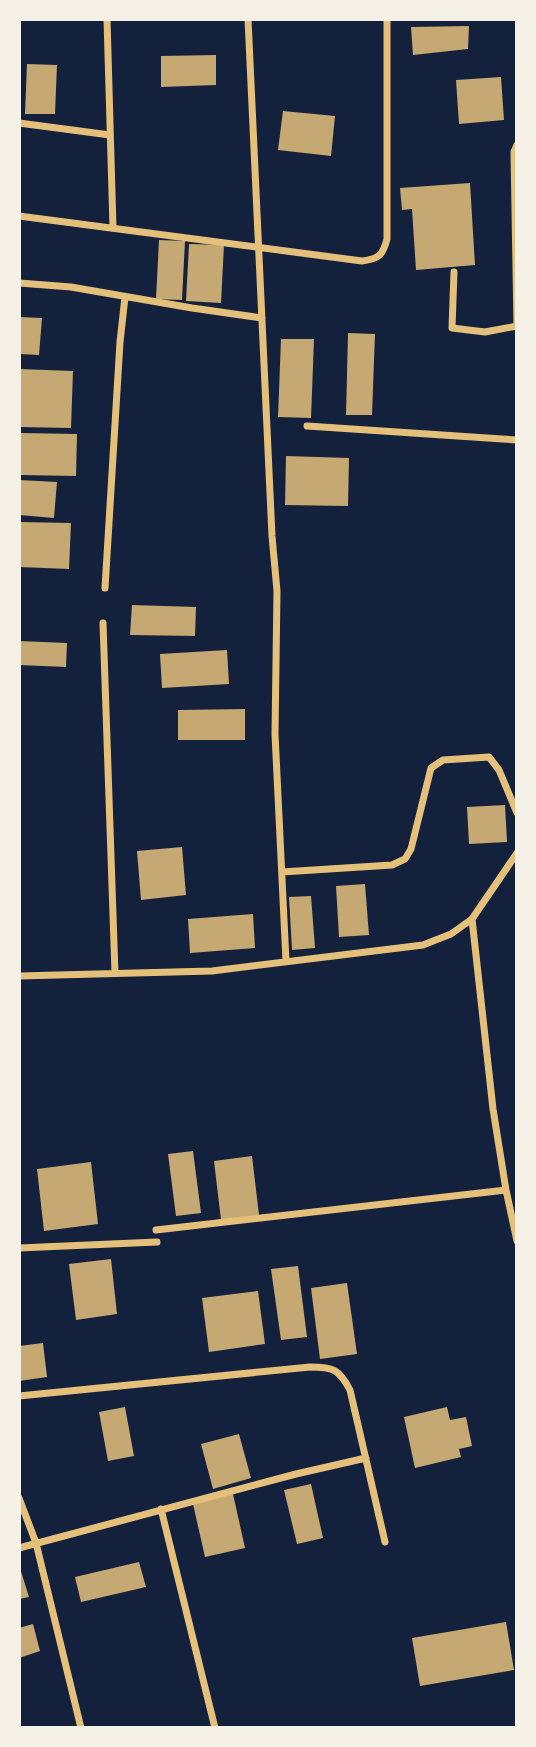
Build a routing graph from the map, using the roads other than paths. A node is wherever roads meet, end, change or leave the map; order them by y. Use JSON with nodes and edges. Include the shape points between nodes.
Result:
{"nodes":[{"id":1,"x":107,"y":19,"type":"edge"},
{"id":2,"x":248,"y":19,"type":"edge"},
{"id":3,"x":387,"y":19,"type":"edge"},
{"id":4,"x":19,"y":123,"type":"edge"},
{"id":5,"x":110,"y":135,"type":"junction"},
{"id":6,"x":517,"y":145,"type":"edge"},
{"id":7,"x":19,"y":216,"type":"edge"},
{"id":8,"x":113,"y":228,"type":"junction"},
{"id":9,"x":258,"y":248,"type":"junction"},
{"id":10,"x":454,"y":272,"type":"dead end"},
{"id":11,"x":19,"y":283,"type":"edge"},
{"id":12,"x":125,"y":297,"type":"junction"},
{"id":13,"x":262,"y":318,"type":"junction"},
{"id":14,"x":307,"y":426,"type":"dead end"},
{"id":15,"x":517,"y":440,"type":"edge"},
{"id":16,"x":105,"y":587,"type":"dead end"},
{"id":17,"x":103,"y":623,"type":"dead end"},
{"id":18,"x":517,"y":813,"type":"edge"},
{"id":19,"x":517,"y":853,"type":"edge"},
{"id":20,"x":282,"y":872,"type":"junction"},
{"id":21,"x":472,"y":919,"type":"junction"},
{"id":22,"x":286,"y":961,"type":"junction"},
{"id":23,"x":115,"y":973,"type":"junction"},
{"id":24,"x":19,"y":976,"type":"edge"},
{"id":25,"x":506,"y":1190,"type":"junction"},
{"id":26,"x":156,"y":1230,"type":"dead end"},
{"id":27,"x":517,"y":1241,"type":"edge"},
{"id":28,"x":157,"y":1242,"type":"dead end"},
{"id":29,"x":19,"y":1248,"type":"edge"},
{"id":30,"x":19,"y":1396,"type":"edge"},
{"id":31,"x":366,"y":1458,"type":"junction"},
{"id":32,"x":19,"y":1498,"type":"edge"},
{"id":33,"x":161,"y":1509,"type":"junction"},
{"id":34,"x":385,"y":1542,"type":"dead end"},
{"id":35,"x":36,"y":1543,"type":"junction"},
{"id":36,"x":19,"y":1548,"type":"edge"},
{"id":37,"x":81,"y":1728,"type":"edge"},
{"id":38,"x":215,"y":1728,"type":"edge"}],
"edges":[{"from":1,"to":5,"type":"street"},
{"from":2,"to":9,"type":"street"},
{"from":3,"to":9,"type":"street","via":[[387,239],[383,252],[374,260],[362,261]]},
{"from":4,"to":5,"type":"street"},
{"from":5,"to":8,"type":"street"},
{"from":6,"to":10,"type":"street","via":[[517,327],[485,332],[452,328]]},
{"from":7,"to":8,"type":"street"},
{"from":8,"to":9,"type":"street"},
{"from":9,"to":13,"type":"street"},
{"from":11,"to":12,"type":"street"},
{"from":12,"to":13,"type":"street"},
{"from":12,"to":16,"type":"street"},
{"from":13,"to":20,"type":"street","via":[[276,591],[275,734]]},
{"from":14,"to":15,"type":"street"},
{"from":17,"to":23,"type":"street"},
{"from":18,"to":20,"type":"street","via":[[489,757],[443,760],[431,768],[405,859],[391,864]]},
{"from":19,"to":21,"type":"street"},
{"from":20,"to":22,"type":"street"},
{"from":21,"to":22,"type":"street","via":[[423,946]]},
{"from":21,"to":25,"type":"street"},
{"from":22,"to":23,"type":"street","via":[[212,971]]},
{"from":23,"to":24,"type":"street"},
{"from":25,"to":26,"type":"street"},
{"from":25,"to":27,"type":"street"},
{"from":28,"to":29,"type":"street"},
{"from":30,"to":31,"type":"street","via":[[325,1367],[337,1371],[350,1390]]},
{"from":31,"to":33,"type":"street"},
{"from":31,"to":34,"type":"street"},
{"from":32,"to":35,"type":"street"},
{"from":33,"to":35,"type":"street"},
{"from":33,"to":38,"type":"street"},
{"from":35,"to":36,"type":"street"},
{"from":35,"to":37,"type":"street"}]}
